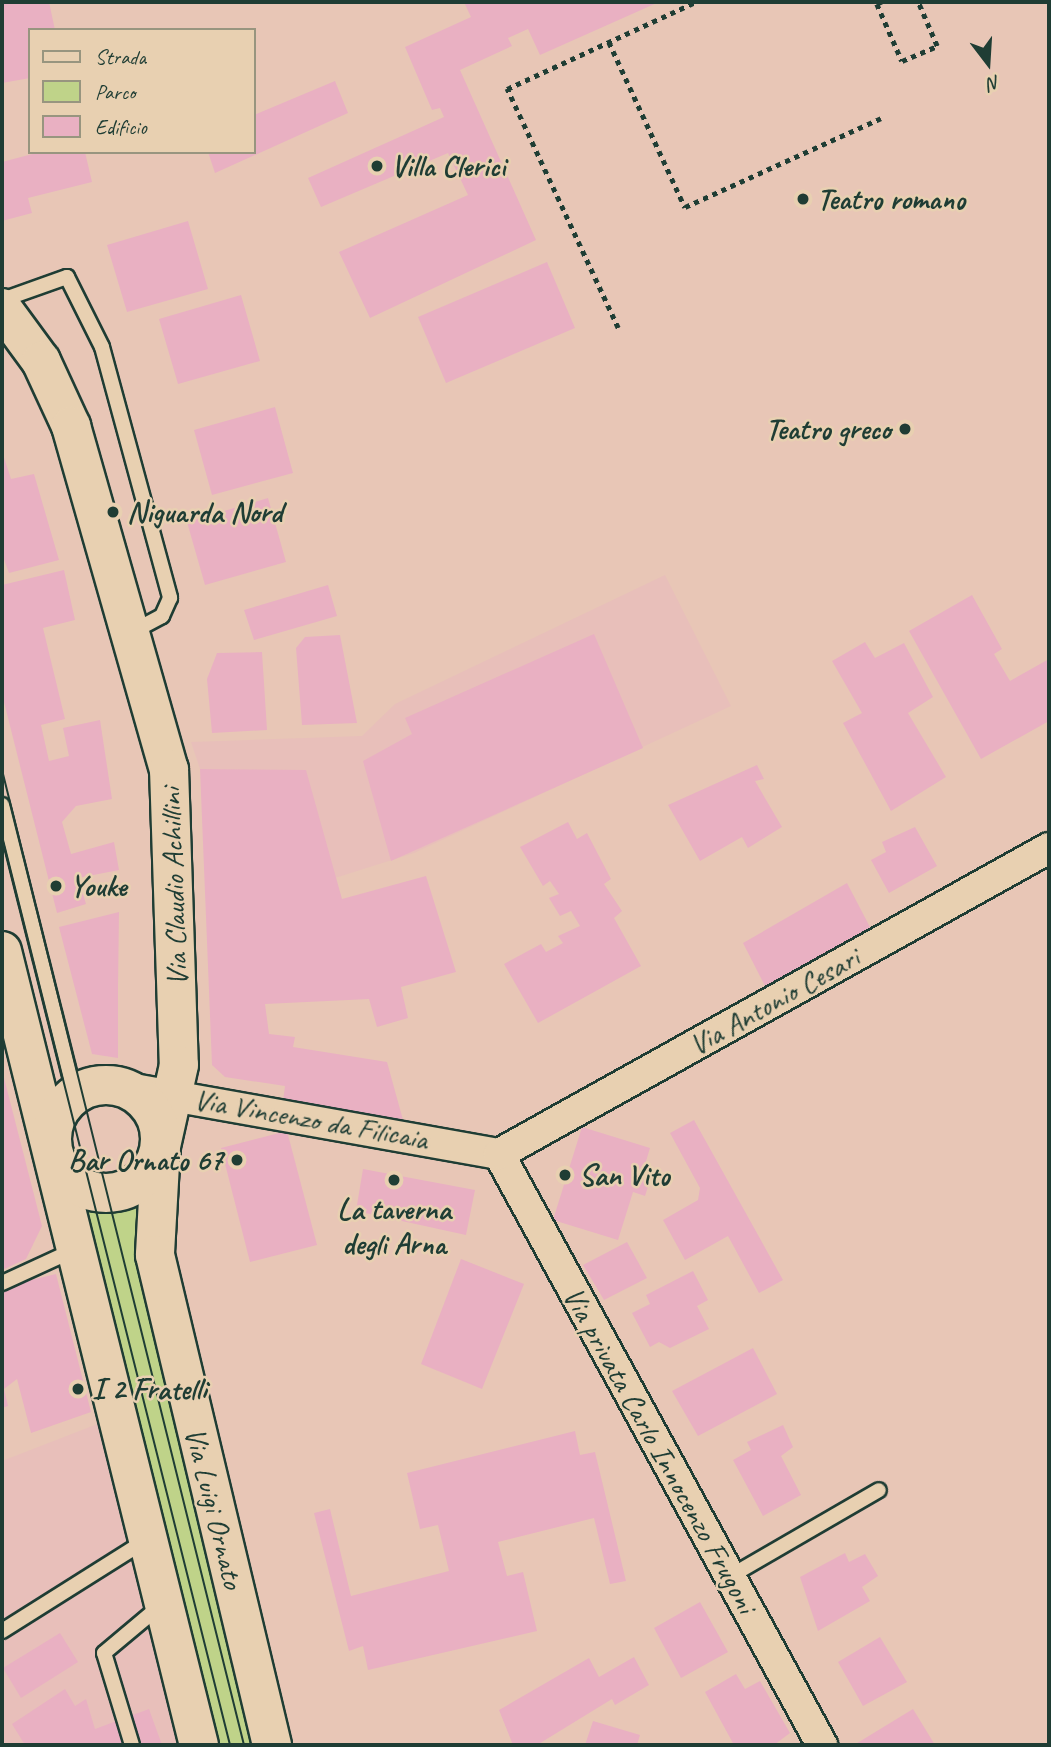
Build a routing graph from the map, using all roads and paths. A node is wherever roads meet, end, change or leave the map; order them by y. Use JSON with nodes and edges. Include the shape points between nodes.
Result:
{"nodes":[{"id":1,"x":695,"y":2,"type":"edge"},
{"id":2,"x":882,"y":2,"type":"edge"},
{"id":3,"x":918,"y":2,"type":"edge"},
{"id":4,"x":609,"y":42,"type":"junction"},
{"id":5,"x":881,"y":118,"type":"dead end"},
{"id":6,"x":2,"y":300,"type":"edge"},
{"id":7,"x":2,"y":308,"type":"edge"},
{"id":8,"x":618,"y":328,"type":"dead end"},
{"id":9,"x":131,"y":632,"type":"junction"},
{"id":10,"x":2,"y":805,"type":"edge"},
{"id":11,"x":1049,"y":848,"type":"edge"},
{"id":12,"x":2,"y":951,"type":"edge"},
{"id":13,"x":122,"y":1087,"type":"junction"},
{"id":14,"x":172,"y":1094,"type":"junction"},
{"id":15,"x":75,"y":1095,"type":"junction"},
{"id":16,"x":161,"y":1146,"type":"junction"},
{"id":17,"x":54,"y":1153,"type":"junction"},
{"id":18,"x":499,"y":1154,"type":"junction"},
{"id":19,"x":78,"y":1247,"type":"junction"},
{"id":20,"x":2,"y":1283,"type":"edge"},
{"id":21,"x":879,"y":1490,"type":"dead end"},
{"id":22,"x":148,"y":1538,"type":"junction"},
{"id":23,"x":729,"y":1577,"type":"junction"},
{"id":24,"x":164,"y":1602,"type":"junction"},
{"id":25,"x":2,"y":1631,"type":"edge"},
{"id":26,"x":132,"y":1745,"type":"edge"},
{"id":27,"x":199,"y":1745,"type":"edge"},
{"id":28,"x":272,"y":1745,"type":"edge"},
{"id":29,"x":822,"y":1745,"type":"edge"}],
"edges":[{"from":1,"to":4,"type":"path"},
{"from":2,"to":3,"type":"path","via":[[877,4],[902,61],[937,46]]},
{"from":4,"to":5,"type":"path","via":[[685,207]]},
{"from":4,"to":8,"type":"path","via":[[507,89]]},
{"from":6,"to":9,"type":"lane","via":[[67,277],[102,347],[170,598],[162,616]]},
{"from":7,"to":9,"type":"main road","name":"Via Claudio Achillini","via":[[41,361],[71,426]]},
{"from":9,"to":14,"type":"main road","name":"Via Claudio Achillini","via":[[172,791],[179,1042]]},
{"from":10,"to":15,"type":"lane"},
{"from":11,"to":18,"type":"street","name":"Via Antonio Cesari"},
{"from":12,"to":17,"type":"main road"},
{"from":13,"to":14,"type":"street","name":"Via Vincenzo da Filicaia"},
{"from":13,"to":15,"type":"main road","via":[[96,1086]]},
{"from":13,"to":16,"type":"main road","name":"Via Luigi Ornato","via":[[150,1107]]},
{"from":14,"to":16,"type":"main road","name":"Via Claudio Achillini"},
{"from":14,"to":18,"type":"street","name":"Via Vincenzo da Filicaia"},
{"from":15,"to":17,"type":"main road","via":[[55,1122]]},
{"from":16,"to":17,"type":"main road","via":[[141,1181],[105,1194],[72,1182]]},
{"from":16,"to":28,"type":"main road","name":"Via Luigi Ornato","via":[[154,1209],[161,1295]]},
{"from":17,"to":19,"type":"main road"},
{"from":18,"to":23,"type":"street","name":"Via privata Carlo Innocenzo Frugoni"},
{"from":19,"to":20,"type":"lane"},
{"from":19,"to":22,"type":"main road"},
{"from":21,"to":23,"type":"lane"},
{"from":22,"to":24,"type":"main road"},
{"from":22,"to":25,"type":"lane"},
{"from":23,"to":29,"type":"street","name":"Via privata Carlo Innocenzo Frugoni"},
{"from":24,"to":26,"type":"lane","via":[[104,1653]]},
{"from":24,"to":27,"type":"main road"}]}
